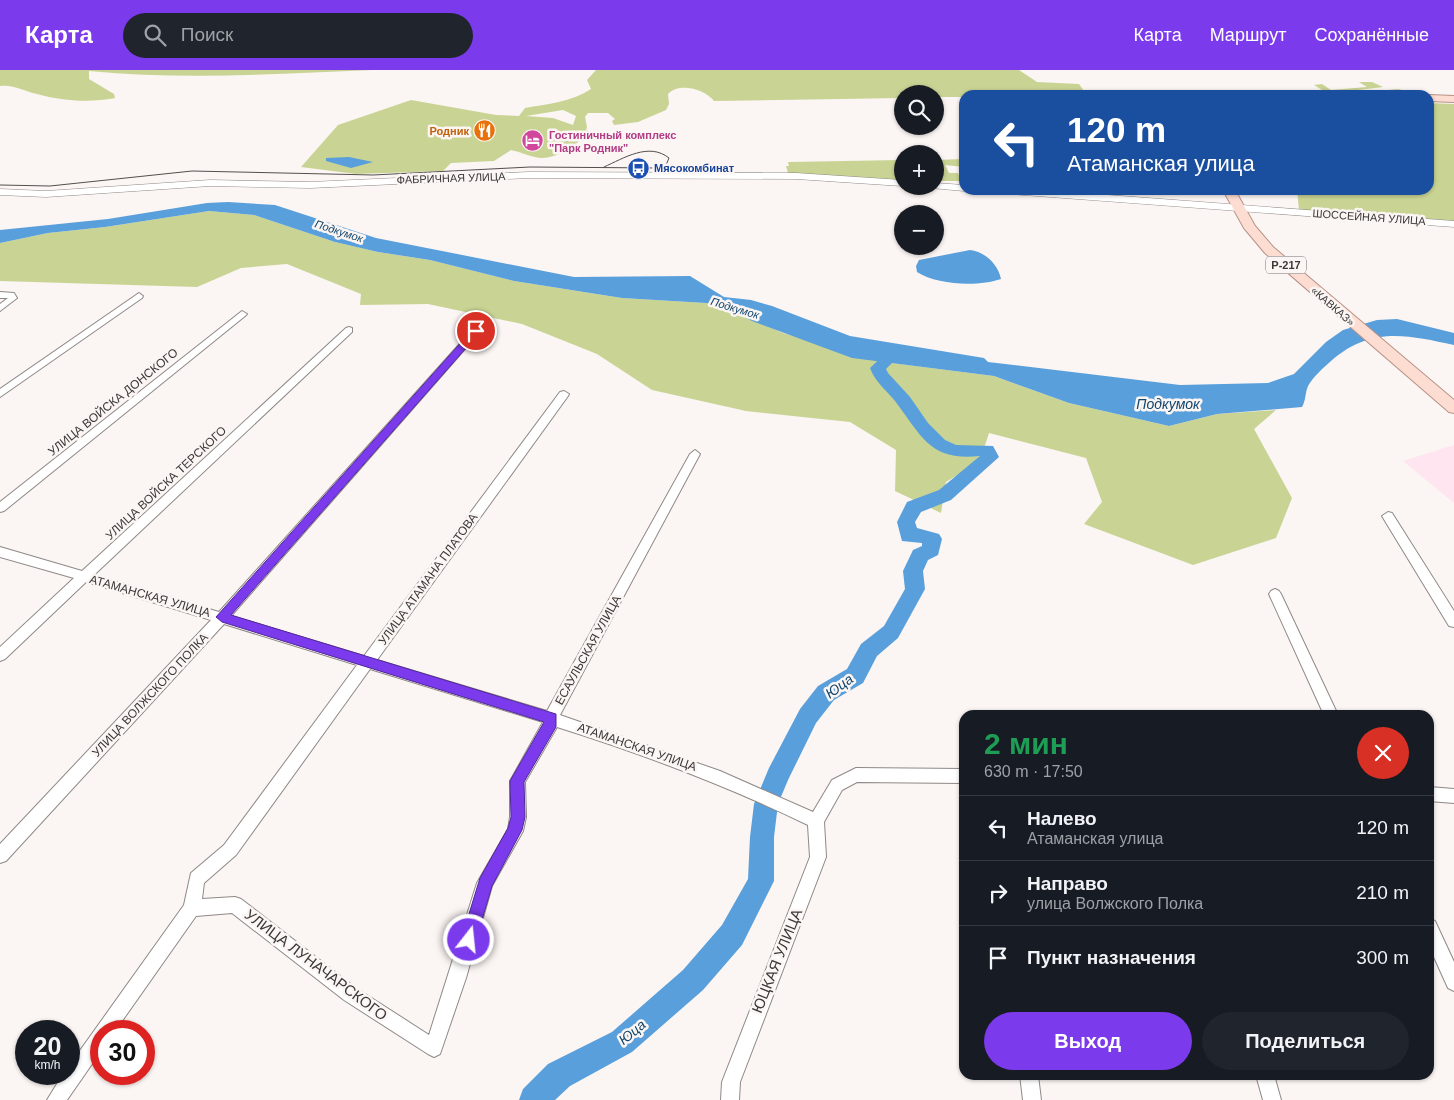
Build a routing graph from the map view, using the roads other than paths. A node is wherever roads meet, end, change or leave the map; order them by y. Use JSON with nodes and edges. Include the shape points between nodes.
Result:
{"nodes":[{"id":1,"x":1434,"y":99,"type":"edge"},
{"id":2,"x":1454,"y":100,"type":"edge"},
{"id":3,"x":894,"y":183,"type":"edge"},
{"id":4,"x":944,"y":187,"type":"edge"},
{"id":5,"x":959,"y":188,"type":"edge"},
{"id":6,"x":0,"y":192,"type":"edge"},
{"id":7,"x":1068,"y":195,"type":"edge"},
{"id":8,"x":1225,"y":195,"type":"edge"},
{"id":9,"x":1233,"y":195,"type":"edge"},
{"id":10,"x":1242,"y":206,"type":"edge"},
{"id":11,"x":1454,"y":224,"type":"edge"},
{"id":12,"x":1289,"y":261,"type":"junction"},
{"id":13,"x":0,"y":294,"type":"edge"},
{"id":14,"x":139,"y":296,"type":"dead end"},
{"id":15,"x":0,"y":308,"type":"edge"},
{"id":16,"x":1345,"y":313,"type":"junction"},
{"id":17,"x":242,"y":314,"type":"dead end"},
{"id":18,"x":349,"y":330,"type":"dead end"},
{"id":19,"x":476,"y":331,"type":"dead end"},
{"id":20,"x":1390,"y":352,"type":"junction"},
{"id":21,"x":0,"y":394,"type":"edge"},
{"id":22,"x":564,"y":394,"type":"dead end"},
{"id":23,"x":1454,"y":400,"type":"edge"},
{"id":24,"x":1454,"y":408,"type":"edge"},
{"id":25,"x":695,"y":454,"type":"dead end"},
{"id":26,"x":0,"y":508,"type":"edge"},
{"id":27,"x":1388,"y":516,"type":"dead end"},
{"id":28,"x":0,"y":552,"type":"edge"},
{"id":29,"x":86,"y":577,"type":"junction"},
{"id":30,"x":1275,"y":594,"type":"dead end"},
{"id":31,"x":222,"y":617,"type":"junction"},
{"id":32,"x":1454,"y":622,"type":"edge"},
{"id":33,"x":0,"y":655,"type":"edge"},
{"id":34,"x":367,"y":663,"type":"junction"},
{"id":35,"x":1329,"y":710,"type":"edge"},
{"id":36,"x":551,"y":718,"type":"junction"},
{"id":37,"x":959,"y":776,"type":"edge"},
{"id":38,"x":1434,"y":794,"type":"edge"},
{"id":39,"x":1454,"y":796,"type":"edge"},
{"id":40,"x":816,"y":821,"type":"junction"},
{"id":41,"x":0,"y":855,"type":"edge"},
{"id":42,"x":192,"y":908,"type":"junction"},
{"id":43,"x":1434,"y":938,"type":"edge"},
{"id":44,"x":1454,"y":982,"type":"edge"},
{"id":45,"x":112,"y":1020,"type":"edge"},
{"id":46,"x":434,"y":1048,"type":"joint"},
{"id":47,"x":90,"y":1052,"type":"edge"},
{"id":48,"x":1030,"y":1080,"type":"edge"},
{"id":49,"x":1266,"y":1080,"type":"edge"},
{"id":50,"x":56,"y":1100,"type":"edge"},
{"id":51,"x":730,"y":1100,"type":"edge"},
{"id":52,"x":1032,"y":1100,"type":"edge"},
{"id":53,"x":1272,"y":1100,"type":"edge"}],
"edges":[{"from":1,"to":2,"type":"main road"},
{"from":3,"to":6,"type":"main road","name":"ФАБРИЧНАЯ УЛИЦА","via":[[778,176],[538,175],[310,185],[210,183],[46,194]]},
{"from":4,"to":5,"type":"main road"},
{"from":7,"to":10,"type":"main road","name":"ШОССЕЙНАЯ УЛИЦА"},
{"from":8,"to":10,"type":"main road","via":[[1225,199]]},
{"from":9,"to":10,"type":"main road","name":"«КАВКАЗ»","number":"Р-217"},
{"from":10,"to":11,"type":"main road","name":"ШОССЕЙНАЯ УЛИЦА"},
{"from":10,"to":12,"type":"main road","name":"«КАВКАЗ»","number":"Р-217"},
{"from":10,"to":12,"type":"main road","via":[[1268,245]]},
{"from":10,"to":16,"type":"main road","name":"«КАВКАЗ»","number":"Р-217","via":[[1269,250]]},
{"from":12,"to":16,"type":"main road","name":"«КАВКАЗ»","number":"Р-217"},
{"from":13,"to":15,"type":"street","via":[[13,298]]},
{"from":14,"to":21,"type":"street"},
{"from":16,"to":20,"type":"main road","name":"«КАВКАЗ»","number":"Р-217"},
{"from":17,"to":26,"type":"street","name":"УЛИЦА ВОЙСКА ДОНСКОГО"},
{"from":18,"to":29,"type":"street","name":"УЛИЦА ВОЙСКА ТЕРСКОГО"},
{"from":19,"to":31,"type":"street","name":"УЛИЦА ВОЛЖСКОГО ПОЛКА"},
{"from":20,"to":23,"type":"main road","name":"«КАВКАЗ»","number":"Р-217"},
{"from":20,"to":24,"type":"main road","name":"«КАВКАЗ»","number":"Р-217"},
{"from":22,"to":34,"type":"street","name":"УЛИЦА АТАМАНА ПЛАТОВА"},
{"from":25,"to":36,"type":"street","name":"ЕСАУЛЬСКАЯ УЛИЦА"},
{"from":27,"to":32,"type":"street"},
{"from":28,"to":29,"type":"street","name":"АТАМАНСКАЯ УЛИЦА"},
{"from":29,"to":31,"type":"street","name":"АТАМАНСКАЯ УЛИЦА"},
{"from":29,"to":33,"type":"street","name":"УЛИЦА ВОЙСКА ТЕРСКОГО"},
{"from":30,"to":35,"type":"street"},
{"from":31,"to":34,"type":"street","name":"АТАМАНСКАЯ УЛИЦА"},
{"from":31,"to":41,"type":"street","name":"УЛИЦА ВОЛЖСКОГО ПОЛКА"},
{"from":34,"to":36,"type":"street","name":"АТАМАНСКАЯ УЛИЦА"},
{"from":34,"to":42,"type":"street","name":"УЛИЦА АТАМАНА ПЛАТОВА","via":[[230,850],[197,879]]},
{"from":36,"to":40,"type":"street","name":"АТАМАНСКАЯ УЛИЦА","via":[[673,758],[768,797]]},
{"from":36,"to":46,"type":"street","name":"ЕСАУЛЬСКАЯ УЛИЦА","via":[[550,727],[517,781],[515,830],[486,883]]},
{"from":37,"to":40,"type":"street","via":[[856,775],[837,785]]},
{"from":38,"to":39,"type":"street"},
{"from":40,"to":51,"type":"street","name":"ЮЦКАЯ УЛИЦА","via":[[818,857],[731,1082]]},
{"from":42,"to":45,"type":"street"},
{"from":42,"to":46,"type":"street","name":"УЛИЦА ЛУНАЧАРСКОГО","via":[[235,905],[350,994]]},
{"from":43,"to":44,"type":"street"},
{"from":47,"to":50,"type":"street"},
{"from":48,"to":52,"type":"street"},
{"from":49,"to":53,"type":"street"}]}
